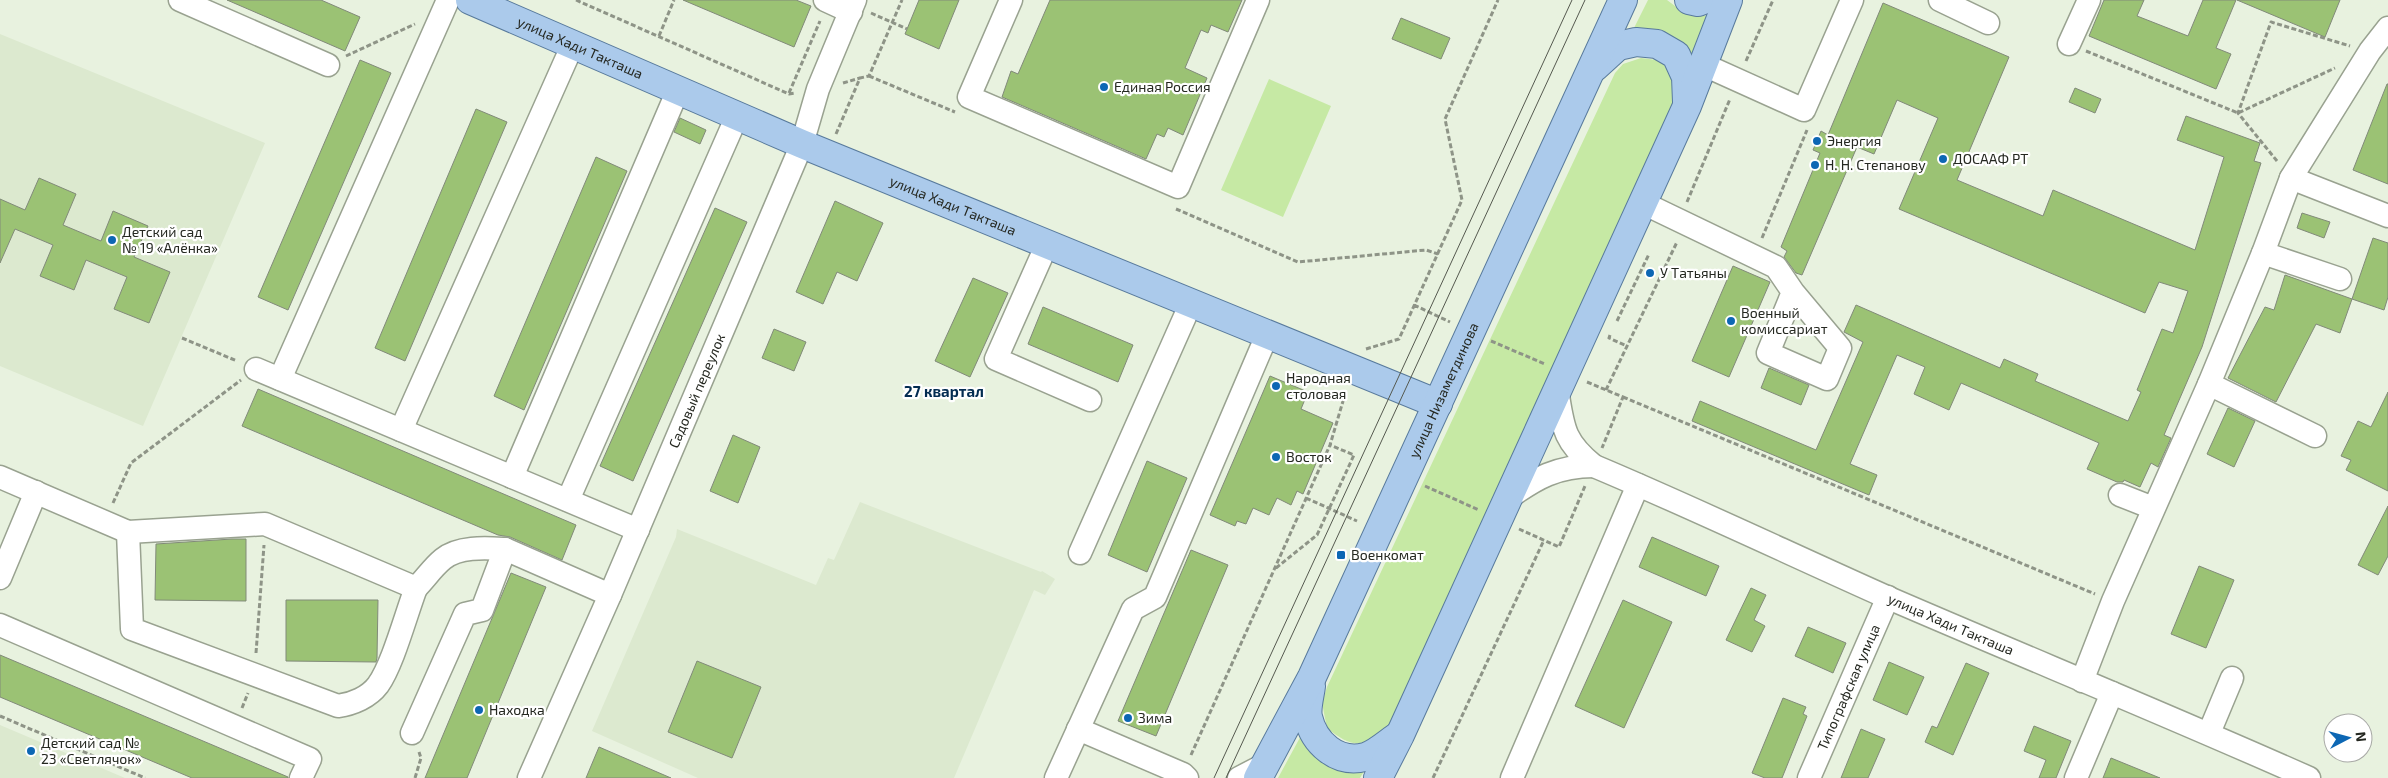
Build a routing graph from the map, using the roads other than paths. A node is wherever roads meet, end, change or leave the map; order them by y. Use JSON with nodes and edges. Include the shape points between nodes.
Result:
{"nodes":[{"id":1,"x":180,"y":0,"type":"edge"},
{"id":2,"x":470,"y":0,"type":"edge"},
{"id":3,"x":1010,"y":0,"type":"edge"},
{"id":4,"x":1258,"y":0,"type":"edge"},
{"id":5,"x":1623,"y":0,"type":"edge"},
{"id":6,"x":1689,"y":0,"type":"edge"},
{"id":7,"x":1703,"y":0,"type":"edge"},
{"id":8,"x":1728,"y":0,"type":"edge"},
{"id":9,"x":1852,"y":0,"type":"edge"},
{"id":10,"x":1940,"y":0,"type":"edge"},
{"id":11,"x":2089,"y":0,"type":"edge"},
{"id":12,"x":827,"y":1,"type":"edge"},
{"id":13,"x":445,"y":5,"type":"edge"},
{"id":14,"x":853,"y":6,"type":"edge"},
{"id":15,"x":1988,"y":23,"type":"dead end"},
{"id":16,"x":2388,"y":28,"type":"edge"},
{"id":17,"x":572,"y":44,"type":"junction"},
{"id":18,"x":2069,"y":44,"type":"road end"},
{"id":19,"x":1702,"y":64,"type":"junction"},
{"id":20,"x":328,"y":65,"type":"road end"},
{"id":21,"x":1591,"y":70,"type":"junction"},
{"id":22,"x":678,"y":90,"type":"junction"},
{"id":23,"x":1687,"y":106,"type":"junction"},
{"id":24,"x":737,"y":116,"type":"junction"},
{"id":25,"x":802,"y":144,"type":"junction"},
{"id":26,"x":2291,"y":178,"type":"junction"},
{"id":27,"x":1643,"y":203,"type":"junction"},
{"id":28,"x":2388,"y":216,"type":"edge"},
{"id":29,"x":1047,"y":244,"type":"junction"},
{"id":30,"x":2263,"y":253,"type":"junction"},
{"id":31,"x":2340,"y":280,"type":"dead end"},
{"id":32,"x":1793,"y":292,"type":"dead end"},
{"id":33,"x":1191,"y":303,"type":"junction"},
{"id":34,"x":1267,"y":335,"type":"junction"},
{"id":35,"x":256,"y":369,"type":"road end"},
{"id":36,"x":280,"y":379,"type":"junction"},
{"id":37,"x":2209,"y":384,"type":"junction"},
{"id":38,"x":1557,"y":389,"type":"junction"},
{"id":39,"x":1090,"y":400,"type":"dead end"},
{"id":40,"x":1438,"y":404,"type":"junction"},
{"id":41,"x":402,"y":430,"type":"junction"},
{"id":42,"x":2315,"y":436,"type":"dead end"},
{"id":43,"x":1593,"y":467,"type":"junction"},
{"id":44,"x":0,"y":476,"type":"edge"},
{"id":45,"x":512,"y":476,"type":"junction"},
{"id":46,"x":1638,"y":485,"type":"junction"},
{"id":47,"x":36,"y":492,"type":"junction"},
{"id":48,"x":2120,"y":495,"type":"dead end"},
{"id":49,"x":568,"y":500,"type":"junction"},
{"id":50,"x":1497,"y":507,"type":"junction"},
{"id":51,"x":2153,"y":508,"type":"junction"},
{"id":52,"x":638,"y":530,"type":"junction"},
{"id":53,"x":128,"y":532,"type":"junction"},
{"id":54,"x":505,"y":549,"type":"junction"},
{"id":55,"x":1080,"y":553,"type":"dead end"},
{"id":56,"x":0,"y":578,"type":"edge"},
{"id":57,"x":416,"y":588,"type":"junction"},
{"id":58,"x":610,"y":596,"type":"junction"},
{"id":59,"x":1888,"y":597,"type":"junction"},
{"id":60,"x":0,"y":625,"type":"edge"},
{"id":61,"x":1312,"y":677,"type":"junction"},
{"id":62,"x":2232,"y":678,"type":"dead end"},
{"id":63,"x":2082,"y":681,"type":"junction"},
{"id":64,"x":2112,"y":693,"type":"junction"},
{"id":65,"x":1078,"y":729,"type":"junction"},
{"id":66,"x":412,"y":733,"type":"road end"},
{"id":67,"x":2209,"y":733,"type":"junction"},
{"id":68,"x":1400,"y":735,"type":"junction"},
{"id":69,"x":1261,"y":772,"type":"edge"},
{"id":70,"x":1185,"y":776,"type":"edge"},
{"id":71,"x":302,"y":778,"type":"edge"},
{"id":72,"x":529,"y":778,"type":"edge"},
{"id":73,"x":1056,"y":778,"type":"edge"},
{"id":74,"x":1239,"y":778,"type":"edge"},
{"id":75,"x":1378,"y":778,"type":"edge"},
{"id":76,"x":1512,"y":778,"type":"edge"},
{"id":77,"x":1808,"y":778,"type":"edge"},
{"id":78,"x":2076,"y":778,"type":"edge"},
{"id":79,"x":2309,"y":778,"type":"edge"}],
"edges":[{"from":1,"to":20,"type":"street"},
{"from":2,"to":17,"type":"main road","name":"улица Хади Такташа"},
{"from":3,"to":4,"type":"street","via":[[969,96],[1178,187]]},
{"from":5,"to":21,"type":"main road","name":"улица Низаметдинова"},
{"from":6,"to":7,"type":"main road"},
{"from":8,"to":19,"type":"main road"},
{"from":9,"to":19,"type":"street","via":[[1804,110]]},
{"from":10,"to":15,"type":"street"},
{"from":11,"to":18,"type":"street"},
{"from":12,"to":14,"type":"street"},
{"from":13,"to":36,"type":"street"},
{"from":14,"to":25,"type":"street","name":"Садовый переулок","via":[[818,89]]},
{"from":16,"to":26,"type":"street"},
{"from":17,"to":22,"type":"main road","name":"улица Хади Такташа"},
{"from":17,"to":41,"type":"street"},
{"from":19,"to":23,"type":"main road"},
{"from":21,"to":23,"type":"main road","via":[[1618,46],[1636,42],[1657,44],[1676,55],[1686,77]]},
{"from":21,"to":40,"type":"main road","name":"улица Низаметдинова"},
{"from":22,"to":24,"type":"main road","name":"улица Хади Такташа"},
{"from":22,"to":45,"type":"street"},
{"from":23,"to":27,"type":"main road"},
{"from":24,"to":25,"type":"main road","name":"улица Хади Такташа"},
{"from":24,"to":49,"type":"street"},
{"from":25,"to":29,"type":"main road","name":"улица Хади Такташа"},
{"from":25,"to":52,"type":"street","name":"Садовый переулок"},
{"from":26,"to":28,"type":"street"},
{"from":26,"to":30,"type":"street"},
{"from":27,"to":32,"type":"street","via":[[1680,222],[1722,232],[1754,257],[1776,267]]},
{"from":27,"to":38,"type":"main road"},
{"from":29,"to":33,"type":"main road","name":"улица Хади Такташа"},
{"from":29,"to":39,"type":"street","via":[[996,359]]},
{"from":30,"to":31,"type":"street"},
{"from":30,"to":37,"type":"street"},
{"from":33,"to":34,"type":"main road","name":"улица Хади Такташа"},
{"from":33,"to":55,"type":"street"},
{"from":34,"to":40,"type":"main road","name":"улица Хади Такташа"},
{"from":34,"to":65,"type":"street","via":[[1155,597],[1133,609]]},
{"from":35,"to":36,"type":"street"},
{"from":36,"to":41,"type":"street"},
{"from":37,"to":42,"type":"street"},
{"from":37,"to":51,"type":"street"},
{"from":38,"to":43,"type":"street","via":[[1565,434],[1576,452]]},
{"from":38,"to":50,"type":"main road"},
{"from":40,"to":61,"type":"main road","name":"улица Низаметдинова"},
{"from":41,"to":45,"type":"street"},
{"from":43,"to":46,"type":"street","name":"улица Хади Такташа"},
{"from":43,"to":50,"type":"street","via":[[1576,466],[1550,472]]},
{"from":44,"to":47,"type":"street"},
{"from":45,"to":49,"type":"street"},
{"from":46,"to":59,"type":"street","name":"улица Хади Такташа"},
{"from":46,"to":76,"type":"street"},
{"from":47,"to":53,"type":"street"},
{"from":47,"to":56,"type":"street"},
{"from":48,"to":51,"type":"street"},
{"from":49,"to":52,"type":"street"},
{"from":50,"to":68,"type":"main road"},
{"from":51,"to":63,"type":"street"},
{"from":52,"to":58,"type":"street","name":"Садовый переулок"},
{"from":53,"to":57,"type":"street","via":[[265,524]]},
{"from":53,"to":57,"type":"street","via":[[132,629],[338,706],[356,702],[377,686]]},
{"from":54,"to":57,"type":"street","via":[[458,552],[444,558]]},
{"from":54,"to":58,"type":"street"},
{"from":54,"to":66,"type":"street","via":[[482,610],[465,614]]},
{"from":58,"to":72,"type":"street","name":"Садовый переулок"},
{"from":59,"to":63,"type":"street","name":"улица Хади Такташа"},
{"from":59,"to":77,"type":"street","name":"Типографская улица"},
{"from":60,"to":71,"type":"street","via":[[310,759]]},
{"from":61,"to":68,"type":"main road","via":[[1307,715],[1314,735],[1327,750],[1346,757],[1366,757]]},
{"from":61,"to":69,"type":"main road","name":"улица Низаметдинова"},
{"from":62,"to":67,"type":"street"},
{"from":63,"to":64,"type":"street","name":"улица Хади Такташа"},
{"from":64,"to":67,"type":"street","name":"улица Хади Такташа"},
{"from":64,"to":78,"type":"street"},
{"from":65,"to":70,"type":"street"},
{"from":65,"to":73,"type":"street"},
{"from":67,"to":79,"type":"street","name":"улица Хади Такташа"},
{"from":68,"to":75,"type":"main road"},
{"from":69,"to":74,"type":"street"}]}
